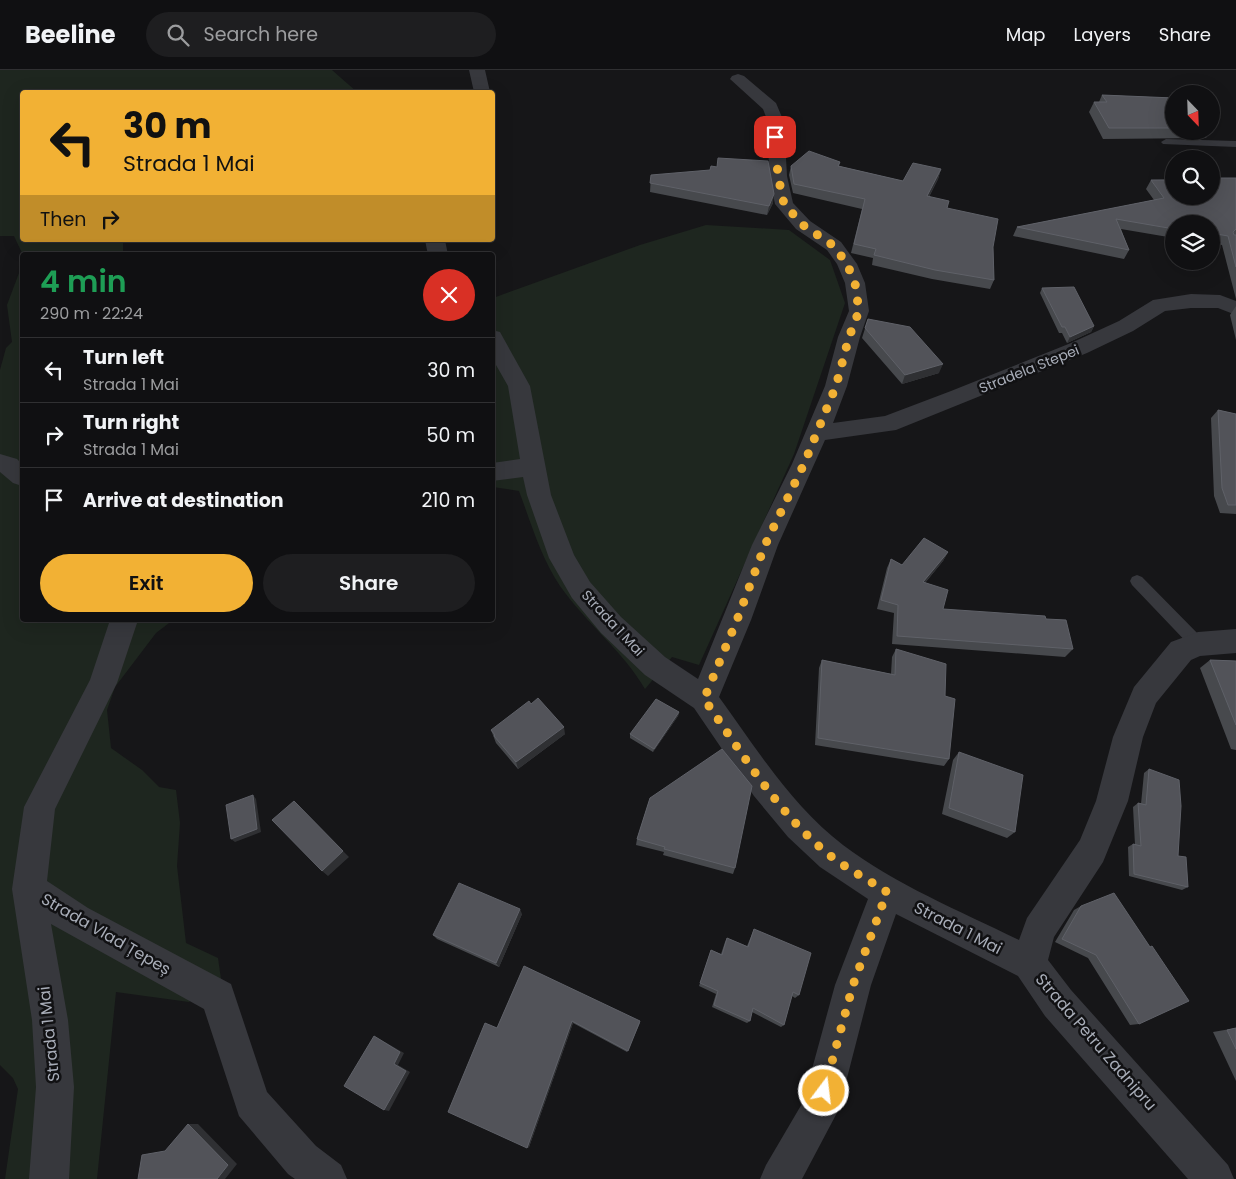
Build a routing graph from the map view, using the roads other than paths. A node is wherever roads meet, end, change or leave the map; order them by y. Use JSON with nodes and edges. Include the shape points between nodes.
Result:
{"nodes":[{"id":1,"x":477,"y":70,"type":"edge"},
{"id":2,"x":738,"y":79,"type":"dead end"},
{"id":3,"x":482,"y":90,"type":"edge"},
{"id":4,"x":1166,"y":142,"type":"edge"},
{"id":5,"x":1236,"y":144,"type":"edge"},
{"id":6,"x":1236,"y":308,"type":"edge"},
{"id":7,"x":495,"y":342,"type":"edge"},
{"id":8,"x":817,"y":433,"type":"junction"},
{"id":9,"x":0,"y":463,"type":"edge"},
{"id":10,"x":534,"y":466,"type":"junction"},
{"id":11,"x":495,"y":472,"type":"edge"},
{"id":12,"x":20,"y":474,"type":"edge"},
{"id":13,"x":1137,"y":581,"type":"dead end"},
{"id":14,"x":123,"y":622,"type":"edge"},
{"id":15,"x":1236,"y":641,"type":"edge"},
{"id":16,"x":1198,"y":644,"type":"junction"},
{"id":17,"x":704,"y":699,"type":"junction"},
{"id":18,"x":29,"y":889,"type":"junction"},
{"id":19,"x":887,"y":892,"type":"junction"},
{"id":20,"x":1030,"y":964,"type":"junction"},
{"id":21,"x":49,"y":1179,"type":"edge"},
{"id":22,"x":327,"y":1179,"type":"edge"},
{"id":23,"x":780,"y":1179,"type":"edge"},
{"id":24,"x":1214,"y":1179,"type":"edge"}],
"edges":[{"from":1,"to":3,"type":"street"},
{"from":2,"to":8,"type":"street","via":[[770,107],[776,122],[778,176],[784,204],[803,225],[834,246],[855,283],[859,311],[836,386]]},
{"from":4,"to":5,"type":"lane"},
{"from":6,"to":8,"type":"street","name":"Stradela Stepei","via":[[1220,302],[1160,305],[1126,326],[1079,348],[950,401],[888,424]]},
{"from":7,"to":10,"type":"street","name":"Strada 1 Mai","via":[[519,386]]},
{"from":8,"to":17,"type":"street","via":[[765,545]]},
{"from":9,"to":12,"type":"street"},
{"from":10,"to":11,"type":"street"},
{"from":10,"to":17,"type":"street","name":"Strada 1 Mai","via":[[549,524],[562,558],[581,590],[611,625],[655,666]]},
{"from":13,"to":16,"type":"lane"},
{"from":14,"to":18,"type":"street","name":"Strada Vlad Țepeș","via":[[103,682],[40,807]]},
{"from":15,"to":16,"type":"street","name":"Strada Petru Zadnipru"},
{"from":16,"to":20,"type":"street","name":"Strada Petru Zadnipru","via":[[1181,651],[1144,696],[1128,737],[1112,801],[1092,851],[1039,930]]},
{"from":17,"to":19,"type":"street","name":"Strada 1 Mai","via":[[765,786],[800,826],[831,856]]},
{"from":18,"to":21,"type":"street","name":"Strada 1 Mai","via":[[50,1020],[55,1087]]},
{"from":18,"to":22,"type":"street","name":"Strada Vlad Țepeș","via":[[76,920],[218,997],[252,1102],[302,1160]]},
{"from":19,"to":20,"type":"street","name":"Strada 1 Mai"},
{"from":19,"to":23,"type":"street","via":[[853,985],[820,1109]]},
{"from":20,"to":24,"type":"street","name":"Strada Petru Zadnipru","via":[[1058,1003]]}]}
